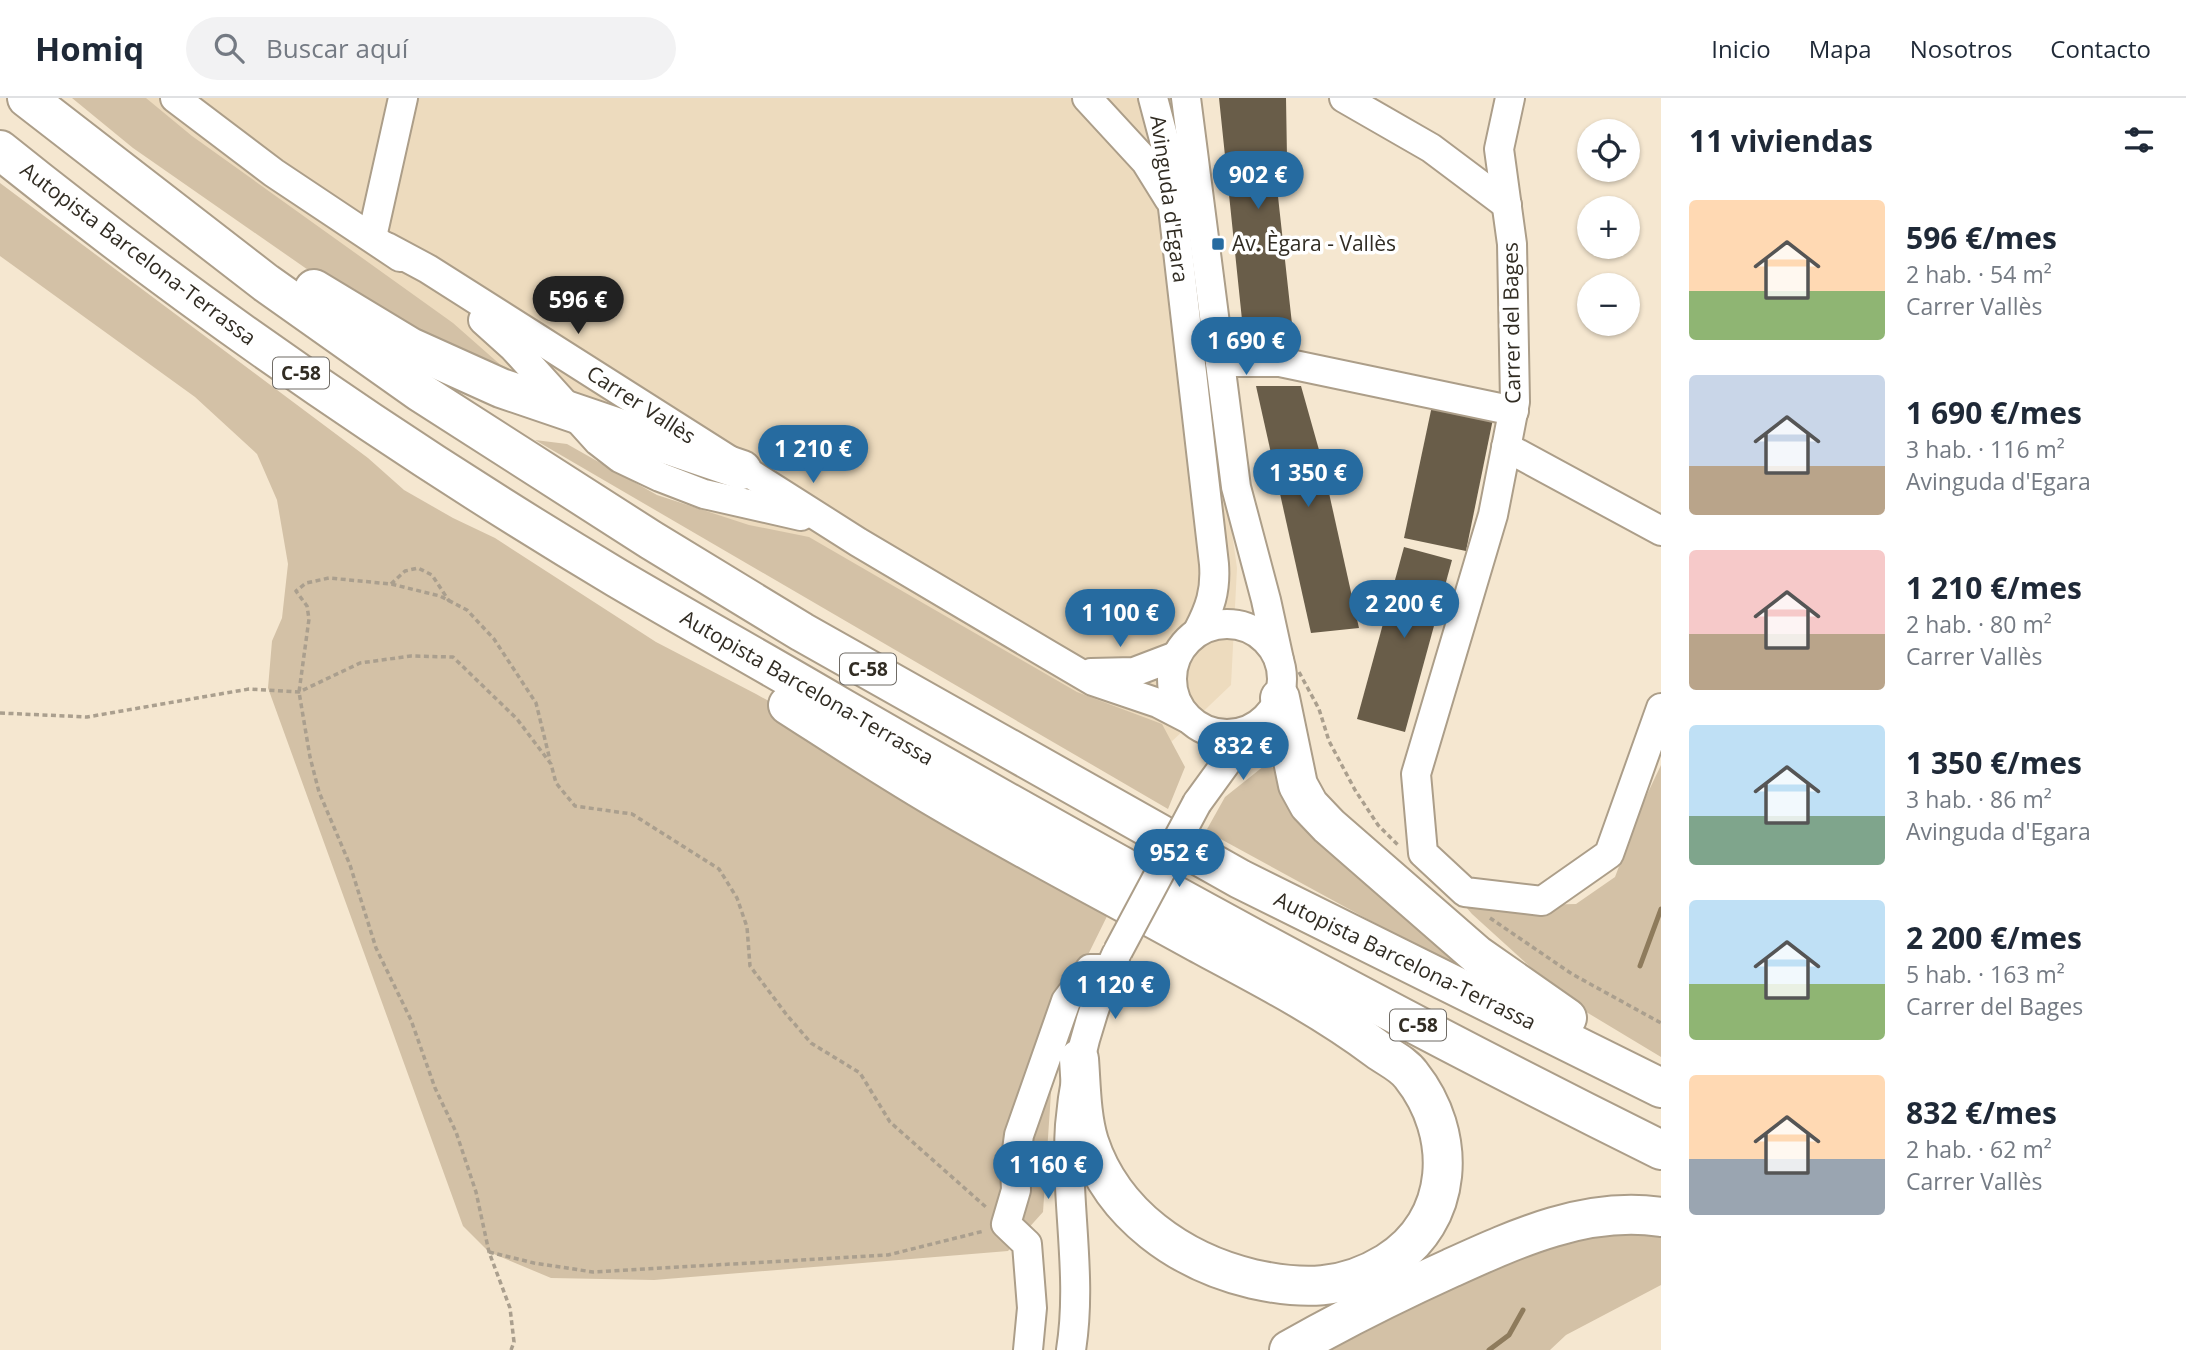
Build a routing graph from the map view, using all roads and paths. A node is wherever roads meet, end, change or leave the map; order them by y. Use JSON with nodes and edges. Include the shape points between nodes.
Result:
{"nodes":[{"id":1,"x":27,"y":98,"type":"edge"},
{"id":2,"x":175,"y":98,"type":"edge"},
{"id":3,"x":403,"y":98,"type":"edge"},
{"id":4,"x":1087,"y":98,"type":"edge"},
{"id":5,"x":1153,"y":98,"type":"edge"},
{"id":6,"x":1186,"y":98,"type":"edge"},
{"id":7,"x":1344,"y":98,"type":"edge"},
{"id":8,"x":1509,"y":100,"type":"edge"},
{"id":9,"x":0,"y":150,"type":"edge"},
{"id":10,"x":121,"y":173,"type":"junction"},
{"id":11,"x":1507,"y":205,"type":"junction"},
{"id":12,"x":1173,"y":208,"type":"junction"},
{"id":13,"x":380,"y":242,"type":"junction"},
{"id":14,"x":1220,"y":362,"type":"junction"},
{"id":15,"x":1514,"y":411,"type":"junction"},
{"id":16,"x":571,"y":412,"type":"junction"},
{"id":17,"x":1506,"y":447,"type":"junction"},
{"id":18,"x":742,"y":470,"type":"junction"},
{"id":19,"x":1661,"y":531,"type":"edge"},
{"id":20,"x":858,"y":542,"type":"junction"},
{"id":21,"x":615,"y":577,"type":"junction"},
{"id":22,"x":391,"y":584,"type":"junction"},
{"id":23,"x":450,"y":601,"type":"junction"},
{"id":24,"x":1198,"y":631,"type":"junction"},
{"id":25,"x":1176,"y":656,"type":"junction"},
{"id":26,"x":1064,"y":664,"type":"junction"},
{"id":27,"x":1285,"y":676,"type":"junction"},
{"id":28,"x":299,"y":692,"type":"junction"},
{"id":29,"x":1661,"y":708,"type":"edge"},
{"id":30,"x":0,"y":713,"type":"edge"},
{"id":31,"x":1195,"y":724,"type":"junction"},
{"id":32,"x":1250,"y":730,"type":"junction"},
{"id":33,"x":551,"y":764,"type":"junction"},
{"id":34,"x":1197,"y":803,"type":"junction"},
{"id":35,"x":1404,"y":851,"type":"dead end"},
{"id":36,"x":1485,"y":915,"type":"dead end"},
{"id":37,"x":1114,"y":960,"type":"junction"},
{"id":38,"x":1661,"y":1023,"type":"edge"},
{"id":39,"x":1079,"y":1059,"type":"junction"},
{"id":40,"x":1661,"y":1069,"type":"edge"},
{"id":41,"x":1661,"y":1088,"type":"edge"},
{"id":42,"x":1661,"y":1150,"type":"edge"},
{"id":43,"x":1661,"y":1217,"type":"edge"},
{"id":44,"x":1006,"y":1224,"type":"junction"},
{"id":45,"x":489,"y":1252,"type":"junction"},
{"id":46,"x":511,"y":1350,"type":"edge"},
{"id":47,"x":1028,"y":1350,"type":"edge"},
{"id":48,"x":1071,"y":1350,"type":"edge"},
{"id":49,"x":1289,"y":1350,"type":"edge"}],
"edges":[{"from":1,"to":10,"type":"highway","name":"Autopista Barcelona-Terrassa","number":"C-58"},
{"from":2,"to":13,"type":"street","name":"Carrer Vallès","via":[[274,173]]},
{"from":3,"to":13,"type":"street"},
{"from":4,"to":12,"type":"street","via":[[1146,162]]},
{"from":5,"to":12,"type":"street","name":"Avinguda d'Egara","via":[[1166,147]]},
{"from":6,"to":14,"type":"street","name":"Avinguda d'Egara"},
{"from":7,"to":11,"type":"street","via":[[1431,148]]},
{"from":8,"to":11,"type":"street","name":"Carrer del Bages","via":[[1499,149]]},
{"from":9,"to":21,"type":"highway","name":"Autopista Barcelona-Terrassa","number":"C-58","via":[[209,310],[398,439]]},
{"from":10,"to":16,"type":"highway","via":[[410,347],[500,388]]},
{"from":10,"to":41,"type":"highway","name":"Autopista Barcelona-Terrassa","number":"C-58","via":[[420,392],[802,632],[1240,879]]},
{"from":11,"to":15,"type":"street","name":"Carrer del Bages","via":[[1512,244]]},
{"from":12,"to":24,"type":"street","name":"Avinguda d'Egara","via":[[1214,564],[1212,604]]},
{"from":13,"to":16,"type":"street","name":"Carrer Vallès","via":[[513,347]]},
{"from":13,"to":18,"type":"street","name":"Carrer Vallès"},
{"from":14,"to":15,"type":"street","via":[[1280,362]]},
{"from":14,"to":27,"type":"street","name":"Avinguda d'Egara","via":[[1236,487]]},
{"from":15,"to":17,"type":"street","name":"Carrer del Bages"},
{"from":16,"to":18,"type":"highway"},
{"from":16,"to":20,"type":"street","name":"Carrer Vallès","via":[[620,458],[660,477],[705,494],[796,514]]},
{"from":17,"to":19,"type":"street"},
{"from":17,"to":29,"type":"street","name":"Carrer del Bages","via":[[1493,515],[1416,774],[1423,853],[1465,892],[1542,901],[1609,853]]},
{"from":18,"to":20,"type":"street","name":"Carrer Vallès"},
{"from":20,"to":26,"type":"street","name":"Carrer Vallès"},
{"from":21,"to":39,"type":"highway","via":[[743,677],[947,805],[1311,1004],[1409,1071],[1425,1095],[1444,1145],[1445,1170],[1427,1223],[1402,1254],[1368,1275],[1333,1284],[1295,1287],[1249,1278],[1190,1255],[1162,1241],[1111,1185],[1090,1143]]},
{"from":21,"to":42,"type":"highway","name":"Autopista Barcelona-Terrassa","number":"C-58","via":[[1164,891]]},
{"from":22,"to":23,"type":"path"},
{"from":22,"to":23,"type":"path","via":[[405,571],[418,568],[432,575]]},
{"from":22,"to":28,"type":"path","via":[[329,578],[306,583],[296,592],[307,606],[309,619]]},
{"from":23,"to":33,"type":"path","via":[[467,610],[515,668],[536,703]]},
{"from":24,"to":25,"type":"street"},
{"from":24,"to":27,"type":"street","via":[[1237,624],[1255,631],[1269,643]]},
{"from":25,"to":26,"type":"street","name":"Carrer Vallès","via":[[1116,674],[1097,674]]},
{"from":25,"to":31,"type":"street","via":[[1172,692]]},
{"from":26,"to":31,"type":"street","name":"Carrer Vallès","via":[[1093,681],[1158,703]]},
{"from":27,"to":32,"type":"street","via":[[1266,719]]},
{"from":27,"to":35,"type":"path","via":[[1315,699],[1329,741],[1355,790],[1378,825]]},
{"from":27,"to":40,"type":"highway","via":[[1298,785],[1329,826],[1511,981]]},
{"from":28,"to":30,"type":"path","via":[[249,689],[87,718]]},
{"from":28,"to":33,"type":"path","via":[[360,663],[411,656],[453,657],[517,719]]},
{"from":28,"to":45,"type":"path","via":[[319,792],[350,864],[376,948],[456,1132]]},
{"from":31,"to":32,"type":"street","via":[[1221,735]]},
{"from":31,"to":34,"type":"street","via":[[1207,751]]},
{"from":32,"to":34,"type":"street"},
{"from":33,"to":44,"type":"path","via":[[556,783],[575,806],[632,814],[719,869],[737,898],[747,927],[750,965],[786,1014],[811,1043],[860,1073],[890,1122]]},
{"from":34,"to":37,"type":"street","bridge":true},
{"from":36,"to":38,"type":"path","via":[[1572,974]]},
{"from":37,"to":39,"type":"street"},
{"from":37,"to":44,"type":"street","via":[[1090,969],[1066,1001],[1019,1135],[1016,1191]]},
{"from":39,"to":48,"type":"street","via":[[1070,1125],[1077,1283]]},
{"from":43,"to":49,"type":"highway","via":[[1601,1216],[1515,1239],[1353,1314]]},
{"from":44,"to":45,"type":"path","via":[[888,1255],[735,1265],[593,1272]]},
{"from":44,"to":47,"type":"street","via":[[1027,1244],[1032,1308]]},
{"from":45,"to":46,"type":"path","via":[[510,1308]]}]}
